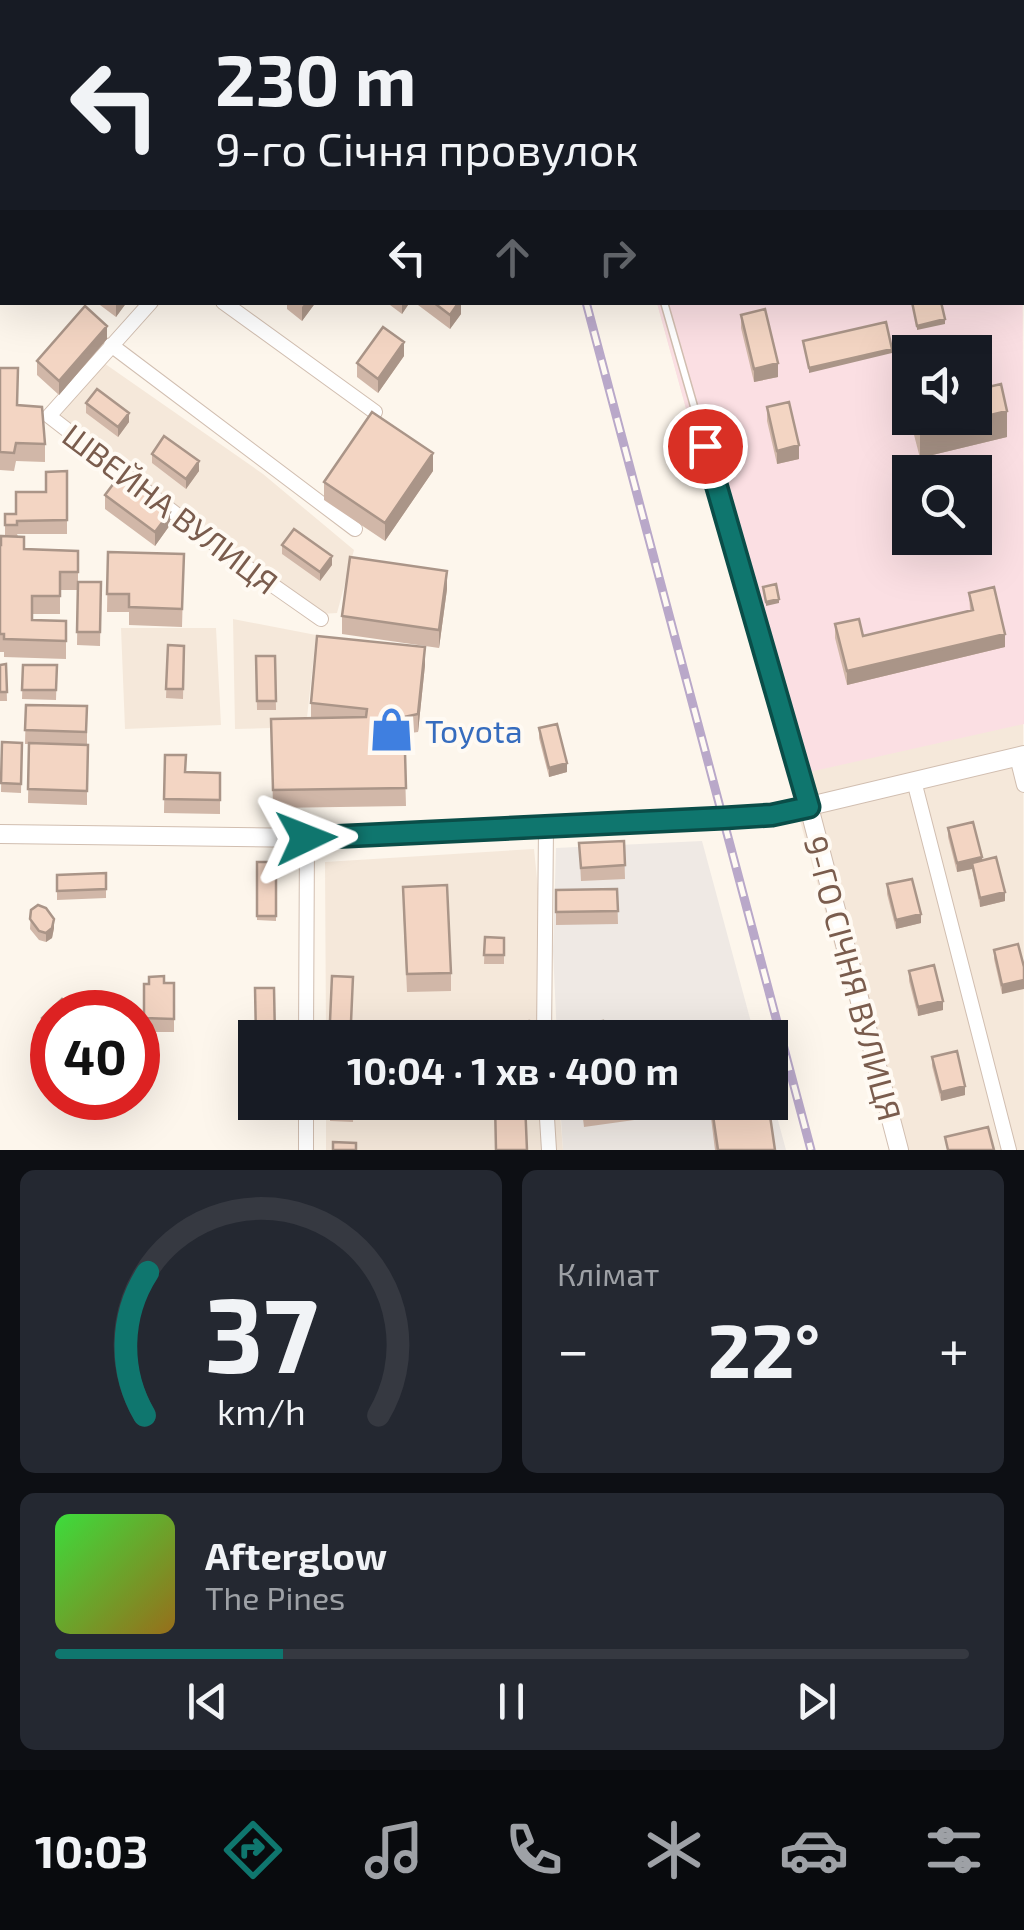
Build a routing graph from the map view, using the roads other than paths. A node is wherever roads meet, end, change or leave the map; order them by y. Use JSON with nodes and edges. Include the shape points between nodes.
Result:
{"nodes":[{"id":1,"x":148,"y":305,"type":"edge"},
{"id":2,"x":227,"y":305,"type":"edge"},
{"id":3,"x":665,"y":305,"type":"edge"},
{"id":4,"x":110,"y":346,"type":"junction"},
{"id":5,"x":375,"y":412,"type":"edge"},
{"id":6,"x":355,"y":529,"type":"dead end"},
{"id":7,"x":322,"y":619,"type":"dead end"},
{"id":8,"x":1021,"y":756,"type":"edge"},
{"id":9,"x":914,"y":782,"type":"junction"},
{"id":10,"x":1024,"y":785,"type":"edge"},
{"id":11,"x":809,"y":807,"type":"junction"},
{"id":12,"x":546,"y":828,"type":"junction"},
{"id":13,"x":0,"y":834,"type":"edge"},
{"id":14,"x":306,"y":838,"type":"junction"},
{"id":15,"x":306,"y":1020,"type":"edge"},
{"id":16,"x":544,"y":1020,"type":"edge"},
{"id":17,"x":306,"y":1120,"type":"edge"},
{"id":18,"x":547,"y":1120,"type":"edge"},
{"id":19,"x":306,"y":1150,"type":"edge"},
{"id":20,"x":549,"y":1150,"type":"edge"},
{"id":21,"x":899,"y":1150,"type":"edge"},
{"id":22,"x":1009,"y":1150,"type":"edge"}],
"edges":[{"from":1,"to":4,"type":"street","name":"ШВЕЙНА ВУЛИЦЯ"},
{"from":2,"to":5,"type":"street"},
{"from":3,"to":11,"type":"lane"},
{"from":4,"to":6,"type":"street"},
{"from":4,"to":7,"type":"street","name":"ШВЕЙНА ВУЛИЦЯ","via":[[49,416]]},
{"from":8,"to":9,"type":"street"},
{"from":8,"to":10,"type":"street"},
{"from":9,"to":11,"type":"street"},
{"from":9,"to":22,"type":"street"},
{"from":11,"to":12,"type":"street","via":[[772,815]]},
{"from":11,"to":21,"type":"street","name":"9-ГО СІЧНЯ ВУЛИЦЯ"},
{"from":12,"to":14,"type":"street"},
{"from":12,"to":16,"type":"street"},
{"from":13,"to":14,"type":"street"},
{"from":14,"to":15,"type":"street"},
{"from":17,"to":19,"type":"street"},
{"from":18,"to":20,"type":"street"}]}
